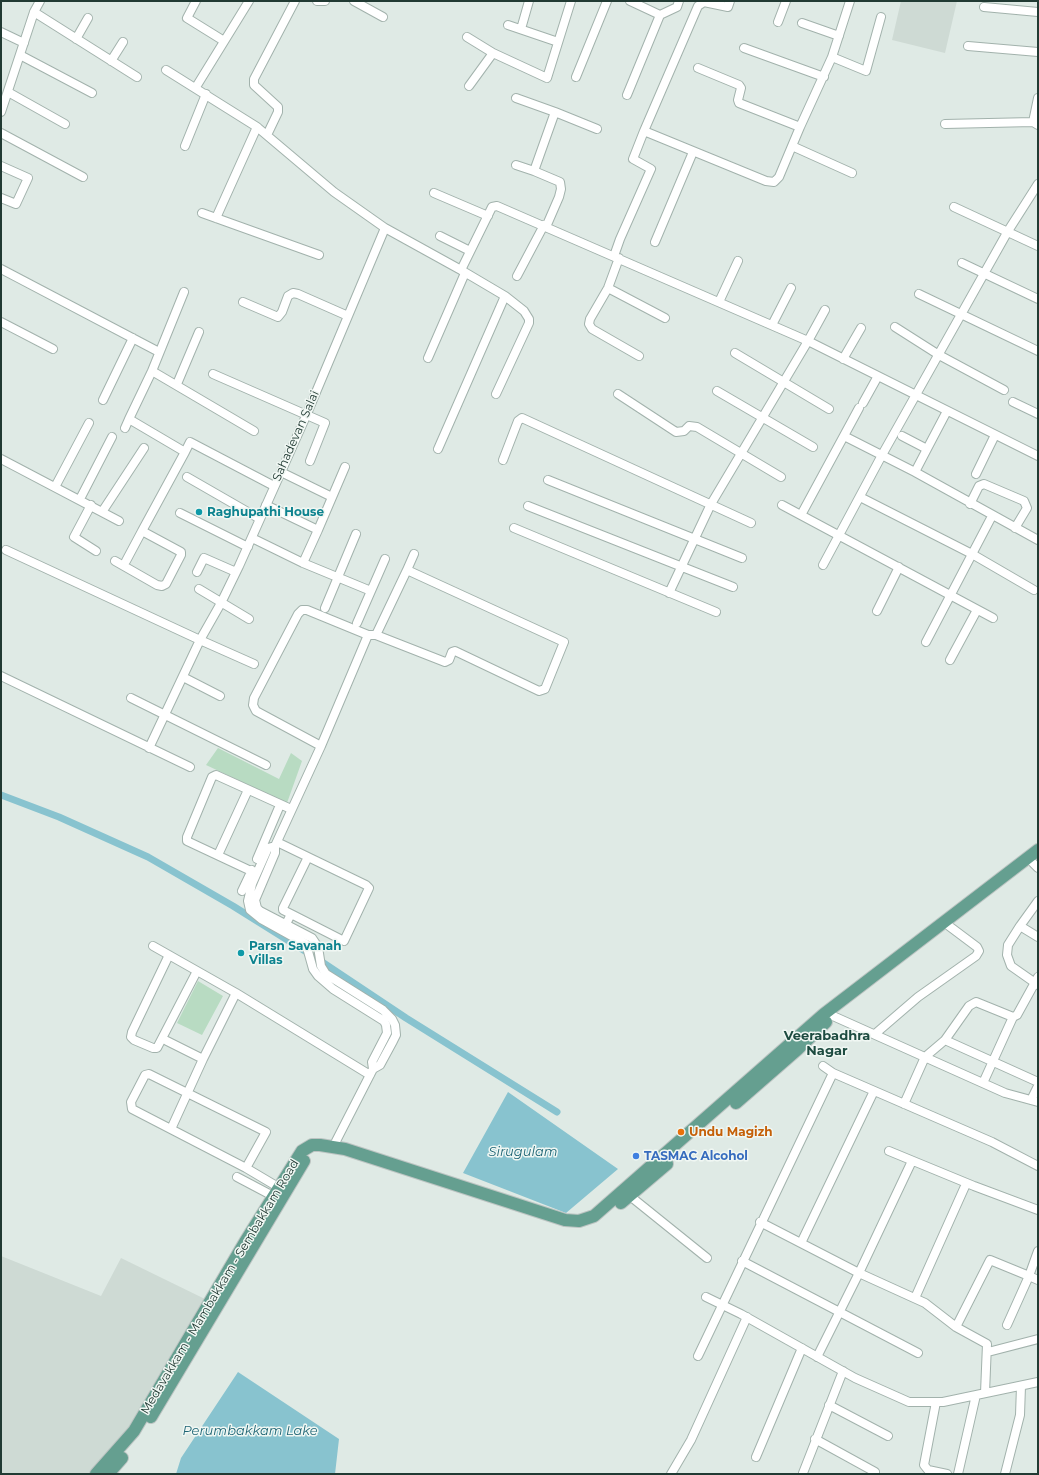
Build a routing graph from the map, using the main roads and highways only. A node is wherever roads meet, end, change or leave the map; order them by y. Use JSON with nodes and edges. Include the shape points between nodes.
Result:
{"nodes":[{"id":1,"x":1038,"y":850,"type":"edge"},
{"id":2,"x":1036,"y":863,"type":"edge"},
{"id":3,"x":931,"y":935,"type":"junction"},
{"id":4,"x":830,"y":1013,"type":"junction"},
{"id":5,"x":188,"y":1348,"type":"junction"},
{"id":6,"x":96,"y":1474,"type":"edge"},
{"id":7,"x":108,"y":1474,"type":"edge"}],
"edges":[{"from":1,"to":3,"type":"main road","name":"Medavakkam - Mambakkam - Sembakkam Road"},
{"from":2,"to":3,"type":"main road","name":"Medavakkam - Mambakkam - Sembakkam Road","via":[[949,926]]},
{"from":3,"to":4,"type":"main road","name":"Medavakkam - Mambakkam - Sembakkam Road"},
{"from":4,"to":5,"type":"main road","name":"Medavakkam - Mambakkam - Sembakkam Road","via":[[798,1049],[630,1196],[597,1223],[580,1228],[564,1227],[352,1159],[314,1152],[307,1156]]},
{"from":4,"to":5,"type":"main road","name":"Medavakkam - Mambakkam - Sembakkam Road","via":[[594,1216],[579,1221],[565,1220],[451,1182],[333,1147],[312,1145],[302,1151],[275,1192]]},
{"from":5,"to":6,"type":"main road","name":"Medavakkam - Mambakkam - Sembakkam Road","via":[[130,1437]]},
{"from":5,"to":7,"type":"main road","name":"Medavakkam - Mambakkam - Sembakkam Road","via":[[138,1438]]}]}
